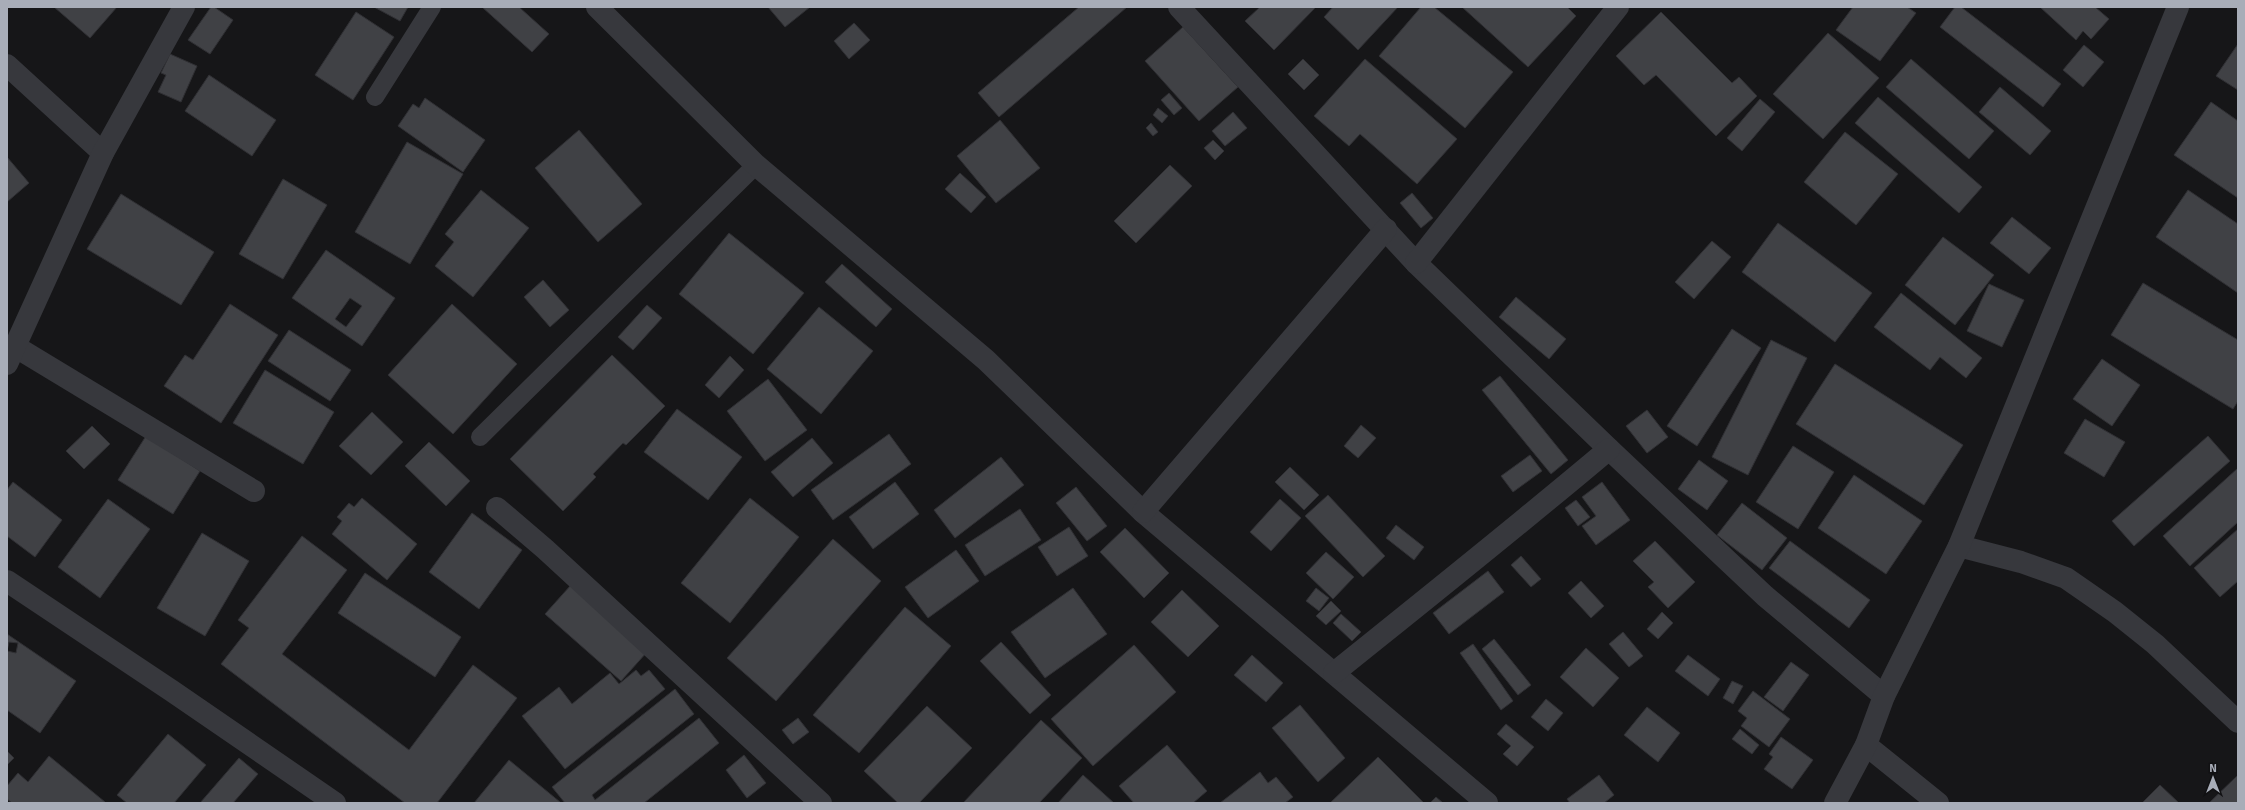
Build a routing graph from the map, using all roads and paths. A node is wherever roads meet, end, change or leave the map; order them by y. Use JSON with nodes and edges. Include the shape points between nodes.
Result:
{"nodes":[{"id":1,"x":184,"y":7,"type":"edge"},
{"id":2,"x":432,"y":7,"type":"edge"},
{"id":3,"x":597,"y":7,"type":"edge"},
{"id":4,"x":1179,"y":7,"type":"edge"},
{"id":5,"x":1618,"y":7,"type":"edge"},
{"id":6,"x":2178,"y":7,"type":"edge"},
{"id":7,"x":7,"y":65,"type":"edge"},
{"id":8,"x":375,"y":97,"type":"dead end"},
{"id":9,"x":103,"y":153,"type":"junction"},
{"id":10,"x":756,"y":164,"type":"junction"},
{"id":11,"x":1386,"y":229,"type":"junction"},
{"id":12,"x":1416,"y":263,"type":"junction"},
{"id":13,"x":12,"y":355,"type":"edge"},
{"id":14,"x":480,"y":437,"type":"dead end"},
{"id":15,"x":1610,"y":449,"type":"junction"},
{"id":16,"x":254,"y":491,"type":"dead end"},
{"id":17,"x":497,"y":508,"type":"dead end"},
{"id":18,"x":1143,"y":512,"type":"junction"},
{"id":19,"x":1959,"y":546,"type":"junction"},
{"id":20,"x":7,"y":581,"type":"edge"},
{"id":21,"x":1334,"y":673,"type":"junction"},
{"id":22,"x":1884,"y":696,"type":"junction"},
{"id":23,"x":2238,"y":722,"type":"edge"},
{"id":24,"x":1866,"y":746,"type":"junction"},
{"id":25,"x":336,"y":803,"type":"edge"},
{"id":26,"x":821,"y":803,"type":"edge"},
{"id":27,"x":1487,"y":803,"type":"edge"},
{"id":28,"x":1835,"y":803,"type":"edge"},
{"id":29,"x":1938,"y":803,"type":"edge"}],
"edges":[{"from":1,"to":9,"type":"street"},
{"from":2,"to":8,"type":"lane"},
{"from":3,"to":10,"type":"street"},
{"from":4,"to":11,"type":"street"},
{"from":5,"to":12,"type":"street"},
{"from":6,"to":19,"type":"street"},
{"from":7,"to":9,"type":"street"},
{"from":9,"to":13,"type":"street"},
{"from":10,"to":14,"type":"lane"},
{"from":10,"to":18,"type":"street","via":[[986,360]]},
{"from":11,"to":12,"type":"street"},
{"from":11,"to":18,"type":"street"},
{"from":12,"to":15,"type":"street"},
{"from":13,"to":16,"type":"street"},
{"from":15,"to":21,"type":"street","via":[[1499,542],[1461,569]]},
{"from":15,"to":22,"type":"street","via":[[1765,596]]},
{"from":17,"to":26,"type":"street"},
{"from":18,"to":21,"type":"street"},
{"from":19,"to":22,"type":"street"},
{"from":19,"to":23,"type":"street","via":[[2021,562],[2066,578],[2156,644]]},
{"from":20,"to":25,"type":"street"},
{"from":21,"to":27,"type":"street"},
{"from":22,"to":24,"type":"street"},
{"from":24,"to":28,"type":"street"},
{"from":24,"to":29,"type":"street"}]}
